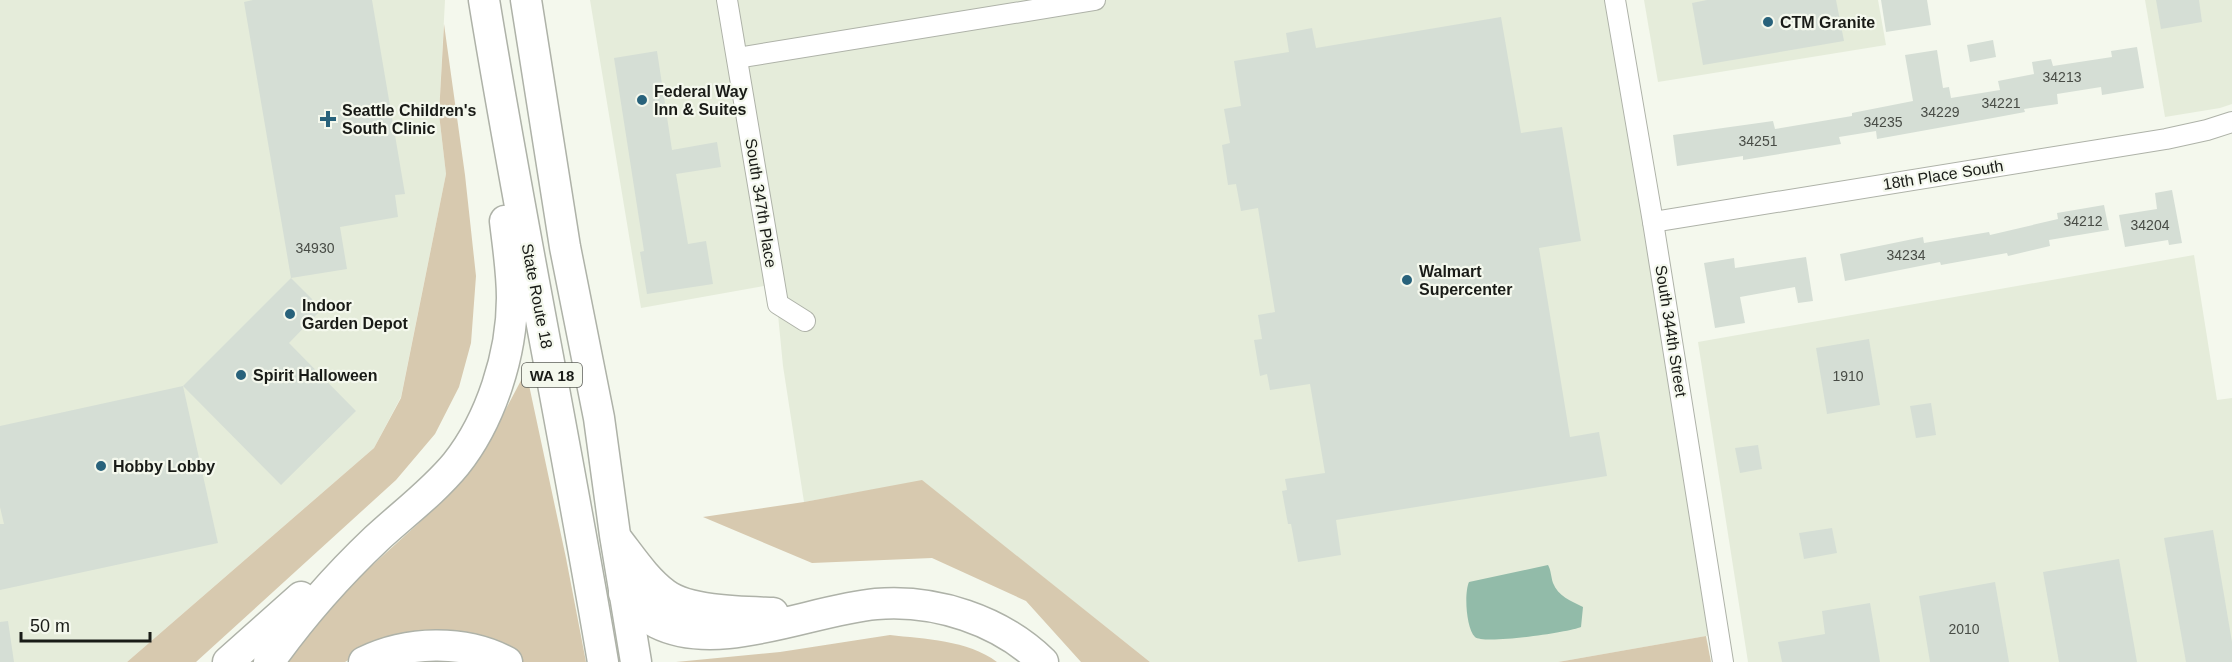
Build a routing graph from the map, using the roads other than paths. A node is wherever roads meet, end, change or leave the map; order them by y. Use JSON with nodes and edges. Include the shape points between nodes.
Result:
{"nodes":[{"id":1,"x":484,"y":0,"type":"edge"},
{"id":2,"x":526,"y":0,"type":"edge"},
{"id":3,"x":727,"y":0,"type":"edge"},
{"id":4,"x":1095,"y":0,"type":"edge"},
{"id":5,"x":1615,"y":0,"type":"edge"},
{"id":6,"x":737,"y":58,"type":"junction"},
{"id":7,"x":499,"y":89,"type":"junction"},
{"id":8,"x":2232,"y":122,"type":"edge"},
{"id":9,"x":1653,"y":222,"type":"junction"},
{"id":10,"x":805,"y":321,"type":"dead end"},
{"id":11,"x":615,"y":535,"type":"junction"},
{"id":12,"x":375,"y":540,"type":"junction"},
{"id":13,"x":624,"y":592,"type":"junction"},
{"id":14,"x":817,"y":616,"type":"junction"},
{"id":15,"x":228,"y":662,"type":"edge"},
{"id":16,"x":268,"y":662,"type":"edge"},
{"id":17,"x":364,"y":662,"type":"edge"},
{"id":18,"x":507,"y":662,"type":"edge"},
{"id":19,"x":603,"y":662,"type":"edge"},
{"id":20,"x":636,"y":662,"type":"edge"},
{"id":21,"x":1043,"y":662,"type":"edge"},
{"id":22,"x":1723,"y":662,"type":"edge"}],
"edges":[{"from":1,"to":7,"type":"highway","name":"State Route 18","number":"WA 18"},
{"from":2,"to":11,"type":"highway","number":"WA 18","via":[[565,248],[599,418]]},
{"from":3,"to":6,"type":"street","name":"South 347th Place"},
{"from":4,"to":6,"type":"street"},
{"from":5,"to":9,"type":"street","name":"South 344th Street"},
{"from":6,"to":10,"type":"street","name":"South 347th Place","via":[[778,304]]},
{"from":7,"to":12,"type":"highway","via":[[501,191],[512,300],[500,371],[480,424],[456,464]]},
{"from":7,"to":19,"type":"highway","name":"State Route 18","number":"WA 18"},
{"from":8,"to":9,"type":"street","name":"18th Place South","via":[[2166,139]]},
{"from":9,"to":22,"type":"street","name":"South 344th Street"},
{"from":11,"to":13,"type":"highway","number":"WA 18"},
{"from":11,"to":14,"type":"highway","via":[[637,565],[667,595],[720,610]]},
{"from":12,"to":15,"type":"highway","via":[[296,601]]},
{"from":12,"to":16,"type":"highway","via":[[296,624]]},
{"from":13,"to":14,"type":"highway","via":[[656,623],[689,634],[738,632]]},
{"from":13,"to":20,"type":"highway","number":"WA 18"},
{"from":14,"to":21,"type":"highway","via":[[876,604],[931,607],[979,620],[1027,647]]},
{"from":17,"to":18,"type":"highway","via":[[399,650],[435,645],[466,648]]}]}
